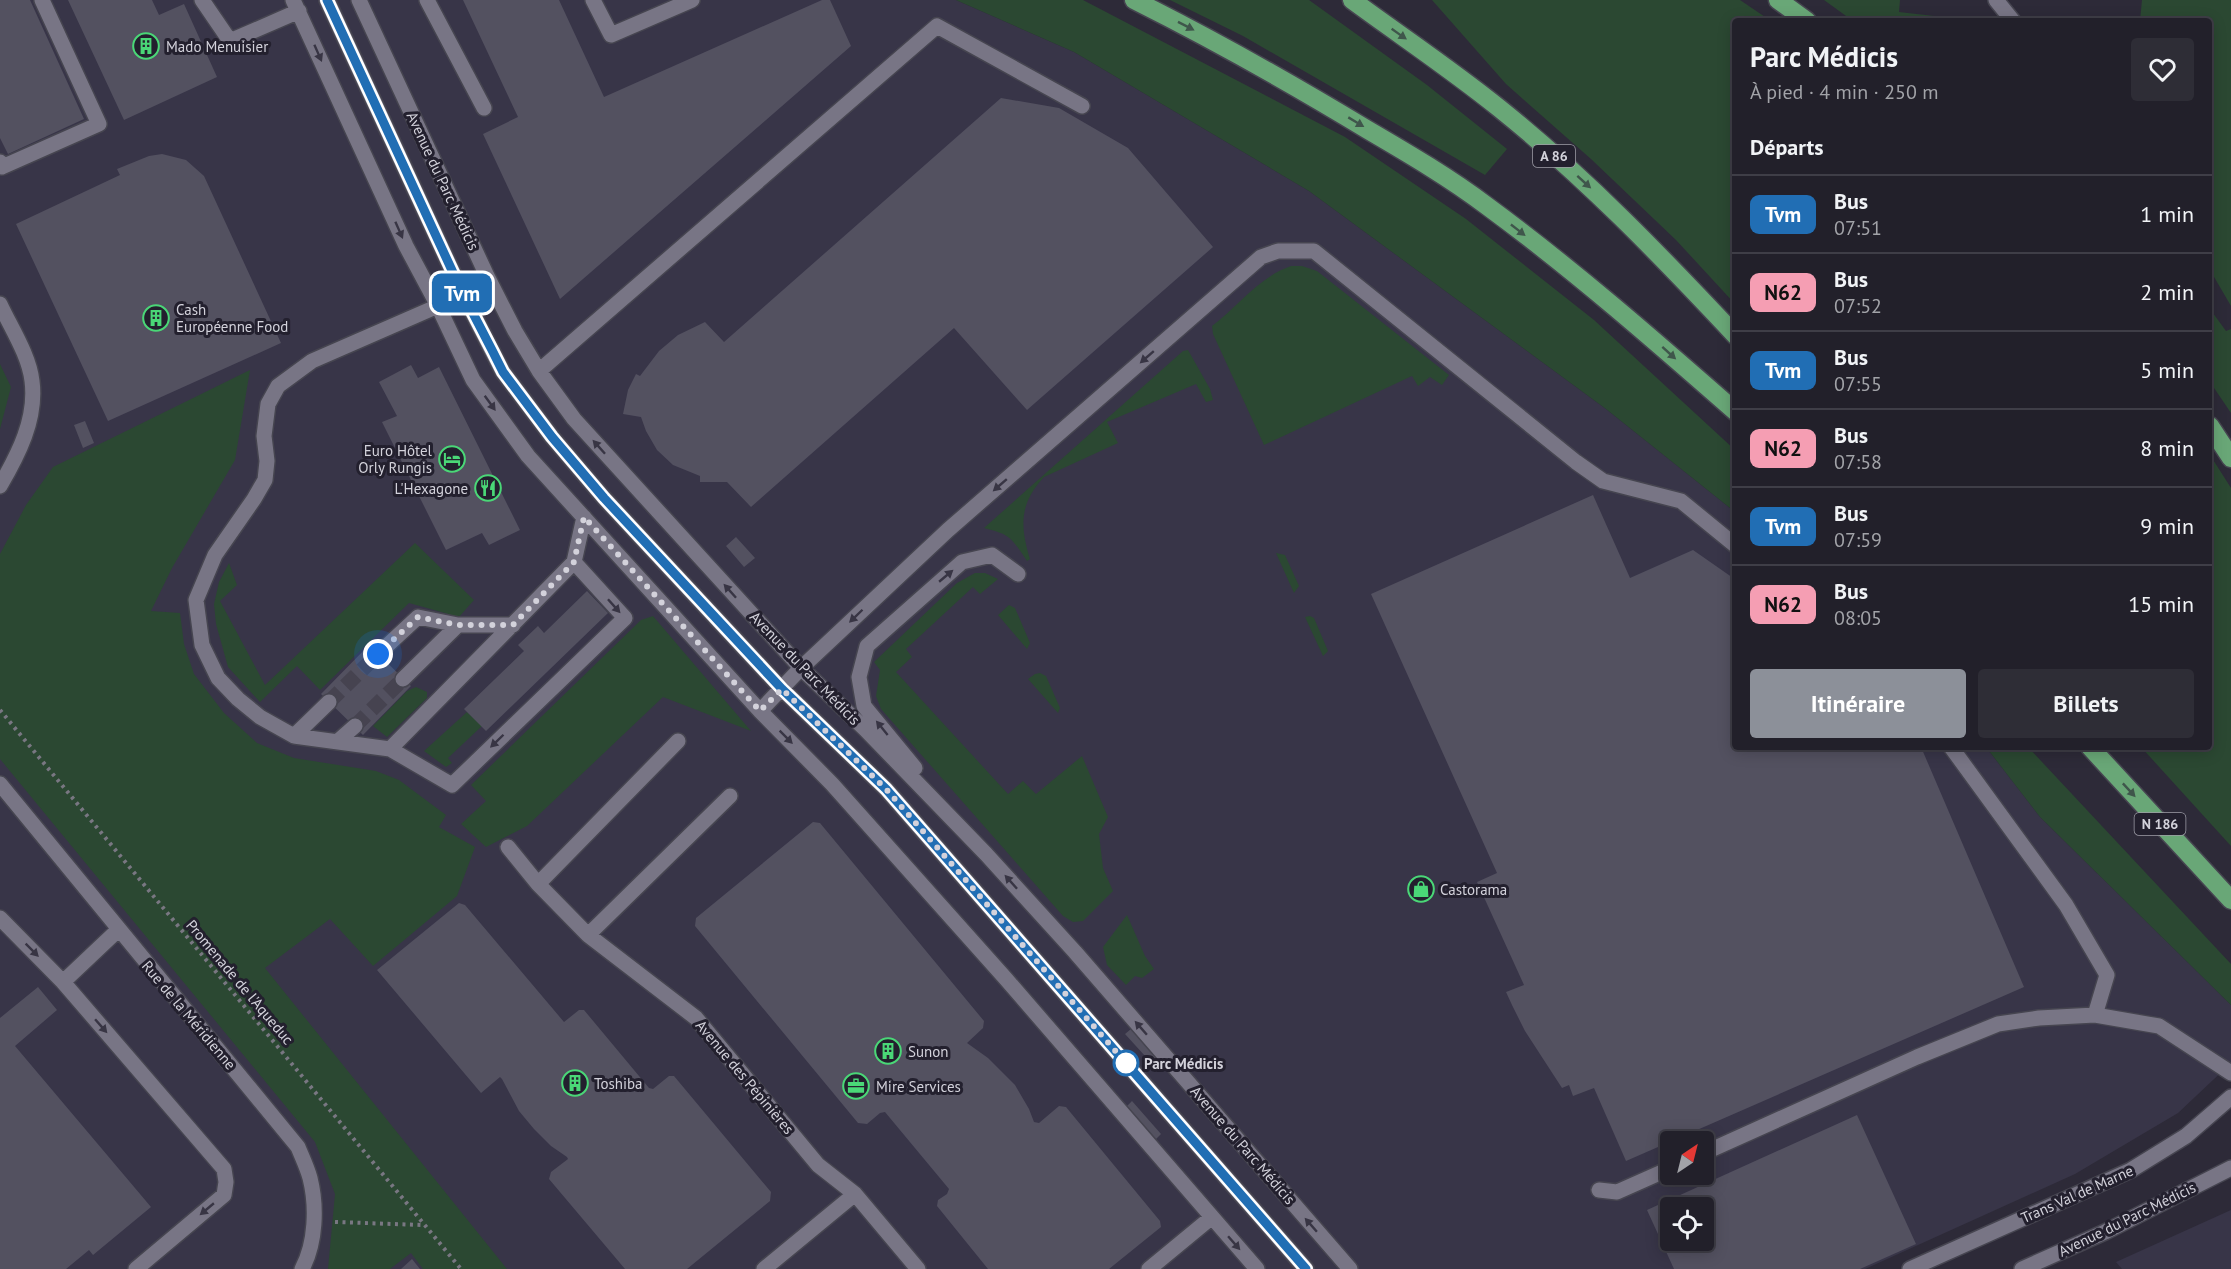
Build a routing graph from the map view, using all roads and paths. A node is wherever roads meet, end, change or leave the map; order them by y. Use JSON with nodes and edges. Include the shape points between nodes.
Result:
{"nodes":[{"id":1,"x":42,"y":0,"type":"edge"},
{"id":2,"x":202,"y":0,"type":"edge"},
{"id":3,"x":327,"y":0,"type":"edge"},
{"id":4,"x":359,"y":0,"type":"edge"},
{"id":5,"x":427,"y":0,"type":"edge"},
{"id":6,"x":593,"y":0,"type":"edge"},
{"id":7,"x":692,"y":0,"type":"edge"},
{"id":8,"x":1134,"y":0,"type":"edge"},
{"id":9,"x":1352,"y":0,"type":"edge"},
{"id":10,"x":1778,"y":0,"type":"edge"},
{"id":11,"x":1996,"y":0,"type":"edge"},
{"id":12,"x":296,"y":5,"type":"edge"},
{"id":13,"x":1803,"y":18,"type":"edge"},
{"id":14,"x":2011,"y":18,"type":"edge"},
{"id":15,"x":1082,"y":106,"type":"dead end"},
{"id":16,"x":484,"y":108,"type":"dead end"},
{"id":17,"x":0,"y":162,"type":"edge"},
{"id":18,"x":487,"y":276,"type":"junction"},
{"id":19,"x":462,"y":292,"type":"junction"},
{"id":20,"x":0,"y":304,"type":"edge"},
{"id":21,"x":438,"y":306,"type":"junction"},
{"id":22,"x":1732,"y":332,"type":"edge"},
{"id":23,"x":539,"y":371,"type":"junction"},
{"id":24,"x":1732,"y":408,"type":"edge"},
{"id":25,"x":2212,"y":429,"type":"edge"},
{"id":26,"x":2228,"y":454,"type":"edge"},
{"id":27,"x":0,"y":486,"type":"edge"},
{"id":28,"x":584,"y":517,"type":"junction"},
{"id":29,"x":1732,"y":543,"type":"edge"},
{"id":30,"x":574,"y":562,"type":"junction"},
{"id":31,"x":1018,"y":574,"type":"dead end"},
{"id":32,"x":458,"y":625,"type":"junction"},
{"id":33,"x":513,"y":625,"type":"junction"},
{"id":34,"x":378,"y":654,"type":"tunnel mouth"},
{"id":35,"x":801,"y":668,"type":"junction"},
{"id":36,"x":403,"y":679,"type":"tunnel mouth"},
{"id":37,"x":782,"y":689,"type":"junction"},
{"id":38,"x":329,"y":702,"type":"tunnel mouth"},
{"id":39,"x":0,"y":710,"type":"edge"},
{"id":40,"x":760,"y":711,"type":"junction"},
{"id":41,"x":354,"y":726,"type":"tunnel mouth"},
{"id":42,"x":294,"y":736,"type":"junction"},
{"id":43,"x":338,"y":741,"type":"junction"},
{"id":44,"x":678,"y":741,"type":"dead end"},
{"id":45,"x":390,"y":749,"type":"junction"},
{"id":46,"x":1953,"y":750,"type":"edge"},
{"id":47,"x":2093,"y":750,"type":"edge"},
{"id":48,"x":0,"y":784,"type":"edge"},
{"id":49,"x":730,"y":796,"type":"dead end"},
{"id":50,"x":508,"y":847,"type":"dead end"},
{"id":51,"x":986,"y":854,"type":"junction"},
{"id":52,"x":538,"y":884,"type":"junction"},
{"id":53,"x":2231,"y":900,"type":"edge"},
{"id":54,"x":0,"y":918,"type":"edge"},
{"id":55,"x":118,"y":930,"type":"junction"},
{"id":56,"x":588,"y":935,"type":"junction"},
{"id":57,"x":63,"y":982,"type":"junction"},
{"id":58,"x":2095,"y":1015,"type":"junction"},
{"id":59,"x":2231,"y":1073,"type":"edge"},
{"id":60,"x":2231,"y":1097,"type":"edge"},
{"id":61,"x":1714,"y":1148,"type":"edge"},
{"id":62,"x":2231,"y":1168,"type":"edge"},
{"id":63,"x":1660,"y":1173,"type":"edge"},
{"id":64,"x":1599,"y":1190,"type":"dead end"},
{"id":65,"x":855,"y":1194,"type":"junction"},
{"id":66,"x":1212,"y":1217,"type":"junction"},
{"id":67,"x":314,"y":1221,"type":"junction"},
{"id":68,"x":424,"y":1225,"type":"junction"},
{"id":69,"x":135,"y":1269,"type":"edge"},
{"id":70,"x":302,"y":1269,"type":"edge"},
{"id":71,"x":461,"y":1269,"type":"edge"},
{"id":72,"x":764,"y":1269,"type":"edge"},
{"id":73,"x":918,"y":1269,"type":"edge"},
{"id":74,"x":1149,"y":1269,"type":"edge"},
{"id":75,"x":1257,"y":1269,"type":"edge"},
{"id":76,"x":1306,"y":1269,"type":"edge"},
{"id":77,"x":1350,"y":1269,"type":"edge"},
{"id":78,"x":1910,"y":1269,"type":"edge"},
{"id":79,"x":2022,"y":1269,"type":"edge"}],
"edges":[{"from":1,"to":17,"type":"street","via":[[99,124],[3,167]]},
{"from":2,"to":12,"type":"street","via":[[230,40]]},
{"from":3,"to":19,"type":"street"},
{"from":4,"to":18,"type":"street","name":"Avenue du Parc Médicis"},
{"from":5,"to":16,"type":"street"},
{"from":6,"to":7,"type":"street","via":[[611,35]]},
{"from":8,"to":24,"type":"highway","one_way":true,"via":[[1294,85],[1450,180],[1638,326]]},
{"from":9,"to":22,"type":"highway","number":"A 86","one_way":true,"via":[[1448,68],[1551,152],[1650,244]]},
{"from":10,"to":13,"type":"highway"},
{"from":11,"to":14,"type":"street"},
{"from":12,"to":21,"type":"street","one_way":true,"via":[[406,246]]},
{"from":15,"to":23,"type":"street","via":[[937,26]]},
{"from":18,"to":19,"type":"street"},
{"from":18,"to":23,"type":"street","name":"Avenue du Parc Médicis"},
{"from":19,"to":21,"type":"street"},
{"from":19,"to":37,"type":"street","via":[[503,372],[552,437]]},
{"from":20,"to":27,"type":"street","via":[[28,365],[32,404],[21,448]]},
{"from":21,"to":28,"type":"street","one_way":true,"via":[[473,380],[528,456]]},
{"from":21,"to":42,"type":"street","via":[[312,361],[278,386],[268,404],[265,480],[215,555],[196,600],[202,645],[218,678],[260,717]]},
{"from":35,"to":23,"type":"street","name":"Avenue du Parc Médicis","one_way":true,"via":[[574,419]]},
{"from":25,"to":26,"type":"highway"},
{"from":28,"to":30,"type":"street"},
{"from":28,"to":40,"type":"street"},
{"from":29,"to":35,"type":"street","one_way":true,"via":[[1681,501],[1603,481],[1314,251],[1278,251],[1261,257],[948,530]]},
{"from":30,"to":33,"type":"street"},
{"from":30,"to":45,"type":"street","one_way":true,"via":[[626,618],[452,785]]},
{"from":51,"to":31,"type":"street","one_way":true,"via":[[864,706],[859,677],[867,646],[962,562],[992,555]]},
{"from":32,"to":33,"type":"street"},
{"from":32,"to":34,"type":"street","via":[[418,617]]},
{"from":32,"to":36,"type":"street"},
{"from":33,"to":45,"type":"street"},
{"from":35,"to":37,"type":"street"},
{"from":35,"to":51,"type":"street","name":"Avenue du Parc Médicis"},
{"from":37,"to":40,"type":"street"},
{"from":37,"to":76,"type":"street","via":[[886,789]]},
{"from":38,"to":42,"type":"street"},
{"from":39,"to":68,"type":"path","name":"Promenade de l'Aqueduc"},
{"from":40,"to":66,"type":"street","one_way":true,"via":[[840,793]]},
{"from":41,"to":43,"type":"street"},
{"from":42,"to":43,"type":"street"},
{"from":43,"to":45,"type":"street"},
{"from":44,"to":52,"type":"street"},
{"from":46,"to":58,"type":"street","via":[[2066,905],[2107,975]]},
{"from":47,"to":53,"type":"highway","number":"N 186","one_way":true},
{"from":48,"to":55,"type":"street","name":"Rue de la Méridienne"},
{"from":49,"to":56,"type":"street"},
{"from":50,"to":52,"type":"street","name":"Avenue des Pépinières"},
{"from":77,"to":51,"type":"street","name":"Avenue du Parc Médicis","one_way":true},
{"from":52,"to":56,"type":"street","name":"Avenue des Pépinières"},
{"from":54,"to":57,"type":"street","one_way":true},
{"from":55,"to":57,"type":"street"},
{"from":55,"to":67,"type":"street","name":"Rue de la Méridienne","via":[[298,1147],[310,1177]]},
{"from":56,"to":65,"type":"street","name":"Avenue des Pépinières","via":[[696,1018],[818,1166]]},
{"from":57,"to":69,"type":"street","one_way":true,"via":[[224,1169],[224,1195]]},
{"from":58,"to":59,"type":"street","via":[[2159,1026]]},
{"from":58,"to":61,"type":"street","via":[[1998,1024]]},
{"from":60,"to":78,"type":"street","name":"Trans Val de Marne","via":[[2186,1136],[2131,1170]]},
{"from":62,"to":79,"type":"street","name":"Avenue du Parc Médicis"},
{"from":63,"to":64,"type":"street","via":[[1617,1192]]},
{"from":65,"to":72,"type":"street"},
{"from":65,"to":73,"type":"street","name":"Avenue des Pépinières"},
{"from":66,"to":74,"type":"street"},
{"from":66,"to":75,"type":"street","one_way":true},
{"from":67,"to":68,"type":"path"},
{"from":67,"to":70,"type":"street","name":"Rue de la Méridienne"},
{"from":68,"to":71,"type":"path","name":"Promenade de l'Aqueduc"}]}
